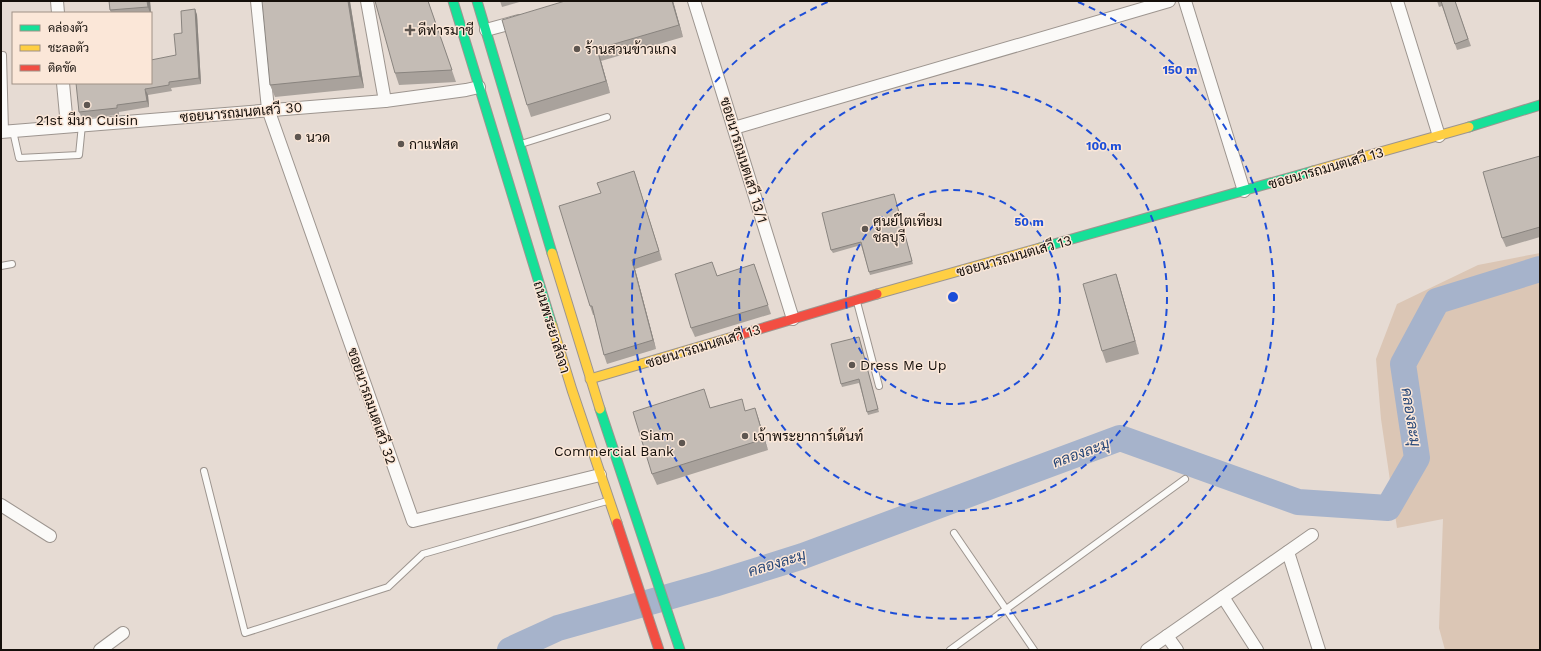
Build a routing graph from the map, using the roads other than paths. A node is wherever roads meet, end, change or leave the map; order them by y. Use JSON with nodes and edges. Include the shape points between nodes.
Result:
{"nodes":[{"id":1,"x":57,"y":1,"type":"edge"},
{"id":2,"x":258,"y":1,"type":"edge"},
{"id":3,"x":367,"y":1,"type":"edge"},
{"id":4,"x":453,"y":1,"type":"edge"},
{"id":5,"x":477,"y":1,"type":"edge"},
{"id":6,"x":694,"y":1,"type":"edge"},
{"id":7,"x":1169,"y":1,"type":"edge"},
{"id":8,"x":1185,"y":1,"type":"edge"},
{"id":9,"x":1397,"y":1,"type":"edge"},
{"id":10,"x":58,"y":12,"type":"edge"},
{"id":11,"x":529,"y":18,"type":"edge"},
{"id":12,"x":486,"y":30,"type":"junction"},
{"id":13,"x":1,"y":55,"type":"edge"},
{"id":14,"x":63,"y":84,"type":"edge"},
{"id":15,"x":479,"y":87,"type":"junction"},
{"id":16,"x":385,"y":101,"type":"junction"},
{"id":17,"x":1540,"y":105,"type":"edge"},
{"id":18,"x":268,"y":109,"type":"junction"},
{"id":19,"x":607,"y":117,"type":"dead end"},
{"id":20,"x":82,"y":125,"type":"junction"},
{"id":21,"x":67,"y":126,"type":"junction"},
{"id":22,"x":734,"y":128,"type":"junction"},
{"id":23,"x":6,"y":132,"type":"edge"},
{"id":24,"x":1439,"y":136,"type":"junction"},
{"id":25,"x":520,"y":144,"type":"junction"},
{"id":26,"x":1244,"y":191,"type":"junction"},
{"id":27,"x":12,"y":264,"type":"dead end"},
{"id":28,"x":1,"y":266,"type":"edge"},
{"id":29,"x":856,"y":300,"type":"junction"},
{"id":30,"x":793,"y":319,"type":"junction"},
{"id":31,"x":590,"y":379,"type":"junction"},
{"id":32,"x":879,"y":386,"type":"dead end"},
{"id":33,"x":204,"y":471,"type":"dead end"},
{"id":34,"x":600,"y":475,"type":"junction"},
{"id":35,"x":1185,"y":479,"type":"dead end"},
{"id":36,"x":609,"y":501,"type":"junction"},
{"id":37,"x":1,"y":505,"type":"edge"},
{"id":38,"x":954,"y":533,"type":"dead end"},
{"id":39,"x":1312,"y":535,"type":"dead end"},
{"id":40,"x":50,"y":536,"type":"dead end"},
{"id":41,"x":1288,"y":552,"type":"junction"},
{"id":42,"x":1223,"y":597,"type":"junction"},
{"id":43,"x":1006,"y":610,"type":"junction"},
{"id":44,"x":124,"y":633,"type":"dead end"},
{"id":45,"x":1167,"y":636,"type":"junction"},
{"id":46,"x":100,"y":650,"type":"edge"},
{"id":47,"x":659,"y":650,"type":"edge"},
{"id":48,"x":680,"y":650,"type":"edge"},
{"id":49,"x":950,"y":650,"type":"edge"},
{"id":50,"x":1034,"y":650,"type":"edge"},
{"id":51,"x":1147,"y":650,"type":"edge"},
{"id":52,"x":1177,"y":650,"type":"edge"},
{"id":53,"x":1257,"y":650,"type":"edge"},
{"id":54,"x":1319,"y":650,"type":"edge"}],
"edges":[{"from":1,"to":10,"type":"street"},
{"from":2,"to":18,"type":"street"},
{"from":3,"to":16,"type":"street"},
{"from":4,"to":15,"type":"main road","name":"ถนนพระยาสัจจา"},
{"from":5,"to":12,"type":"main road","name":"ถนนพระยาสัจจา"},
{"from":6,"to":22,"type":"street","name":"ซอยนารถมนตเสวี 13/1"},
{"from":7,"to":22,"type":"street"},
{"from":8,"to":26,"type":"street"},
{"from":9,"to":24,"type":"street"},
{"from":11,"to":12,"type":"street"},
{"from":12,"to":25,"type":"main road","name":"ถนนพระยาสัจจา"},
{"from":13,"to":23,"type":"lane"},
{"from":14,"to":21,"type":"street"},
{"from":15,"to":16,"type":"street","name":"ซอยนารถมนตเสวี 30"},
{"from":15,"to":34,"type":"main road","name":"ถนนพระยาสัจจา"},
{"from":16,"to":18,"type":"street","name":"ซอยนารถมนตเสวี 30"},
{"from":17,"to":24,"type":"main road","name":"ซอยนารถมนตเสวี 13"},
{"from":18,"to":20,"type":"street","name":"ซอยนารถมนตเสวี 30"},
{"from":18,"to":34,"type":"street","name":"ซอยนารถมนตเสวี 32","via":[[413,521]]},
{"from":19,"to":25,"type":"lane"},
{"from":20,"to":21,"type":"street","name":"ซอยนารถมนตเสวี 30"},
{"from":20,"to":23,"type":"lane","via":[[79,155],[19,158]]},
{"from":21,"to":23,"type":"street","name":"ซอยนารถมนตเสวี 30"},
{"from":22,"to":30,"type":"street","name":"ซอยนารถมนตเสวี 13/1"},
{"from":24,"to":26,"type":"main road","name":"ซอยนารถมนตเสวี 13"},
{"from":25,"to":31,"type":"main road","name":"ถนนพระยาสัจจา"},
{"from":26,"to":29,"type":"main road","name":"ซอยนารถมนตเสวี 13"},
{"from":27,"to":28,"type":"lane"},
{"from":29,"to":30,"type":"main road","name":"ซอยนารถมนตเสวี 13"},
{"from":29,"to":32,"type":"lane"},
{"from":30,"to":31,"type":"main road","name":"ซอยนารถมนตเสวี 13"},
{"from":31,"to":48,"type":"main road","name":"ถนนพระยาสัจจา"},
{"from":33,"to":36,"type":"lane","via":[[244,633],[388,587],[423,554]]},
{"from":34,"to":36,"type":"main road","name":"ถนนพระยาสัจจา"},
{"from":35,"to":43,"type":"lane"},
{"from":36,"to":47,"type":"main road","name":"ถนนพระยาสัจจา"},
{"from":37,"to":40,"type":"street"},
{"from":38,"to":43,"type":"lane"},
{"from":39,"to":41,"type":"street"},
{"from":41,"to":42,"type":"street"},
{"from":41,"to":54,"type":"street"},
{"from":42,"to":45,"type":"street"},
{"from":42,"to":53,"type":"street"},
{"from":43,"to":49,"type":"lane"},
{"from":43,"to":50,"type":"lane"},
{"from":44,"to":46,"type":"street"},
{"from":45,"to":51,"type":"street"},
{"from":45,"to":52,"type":"street"}]}
